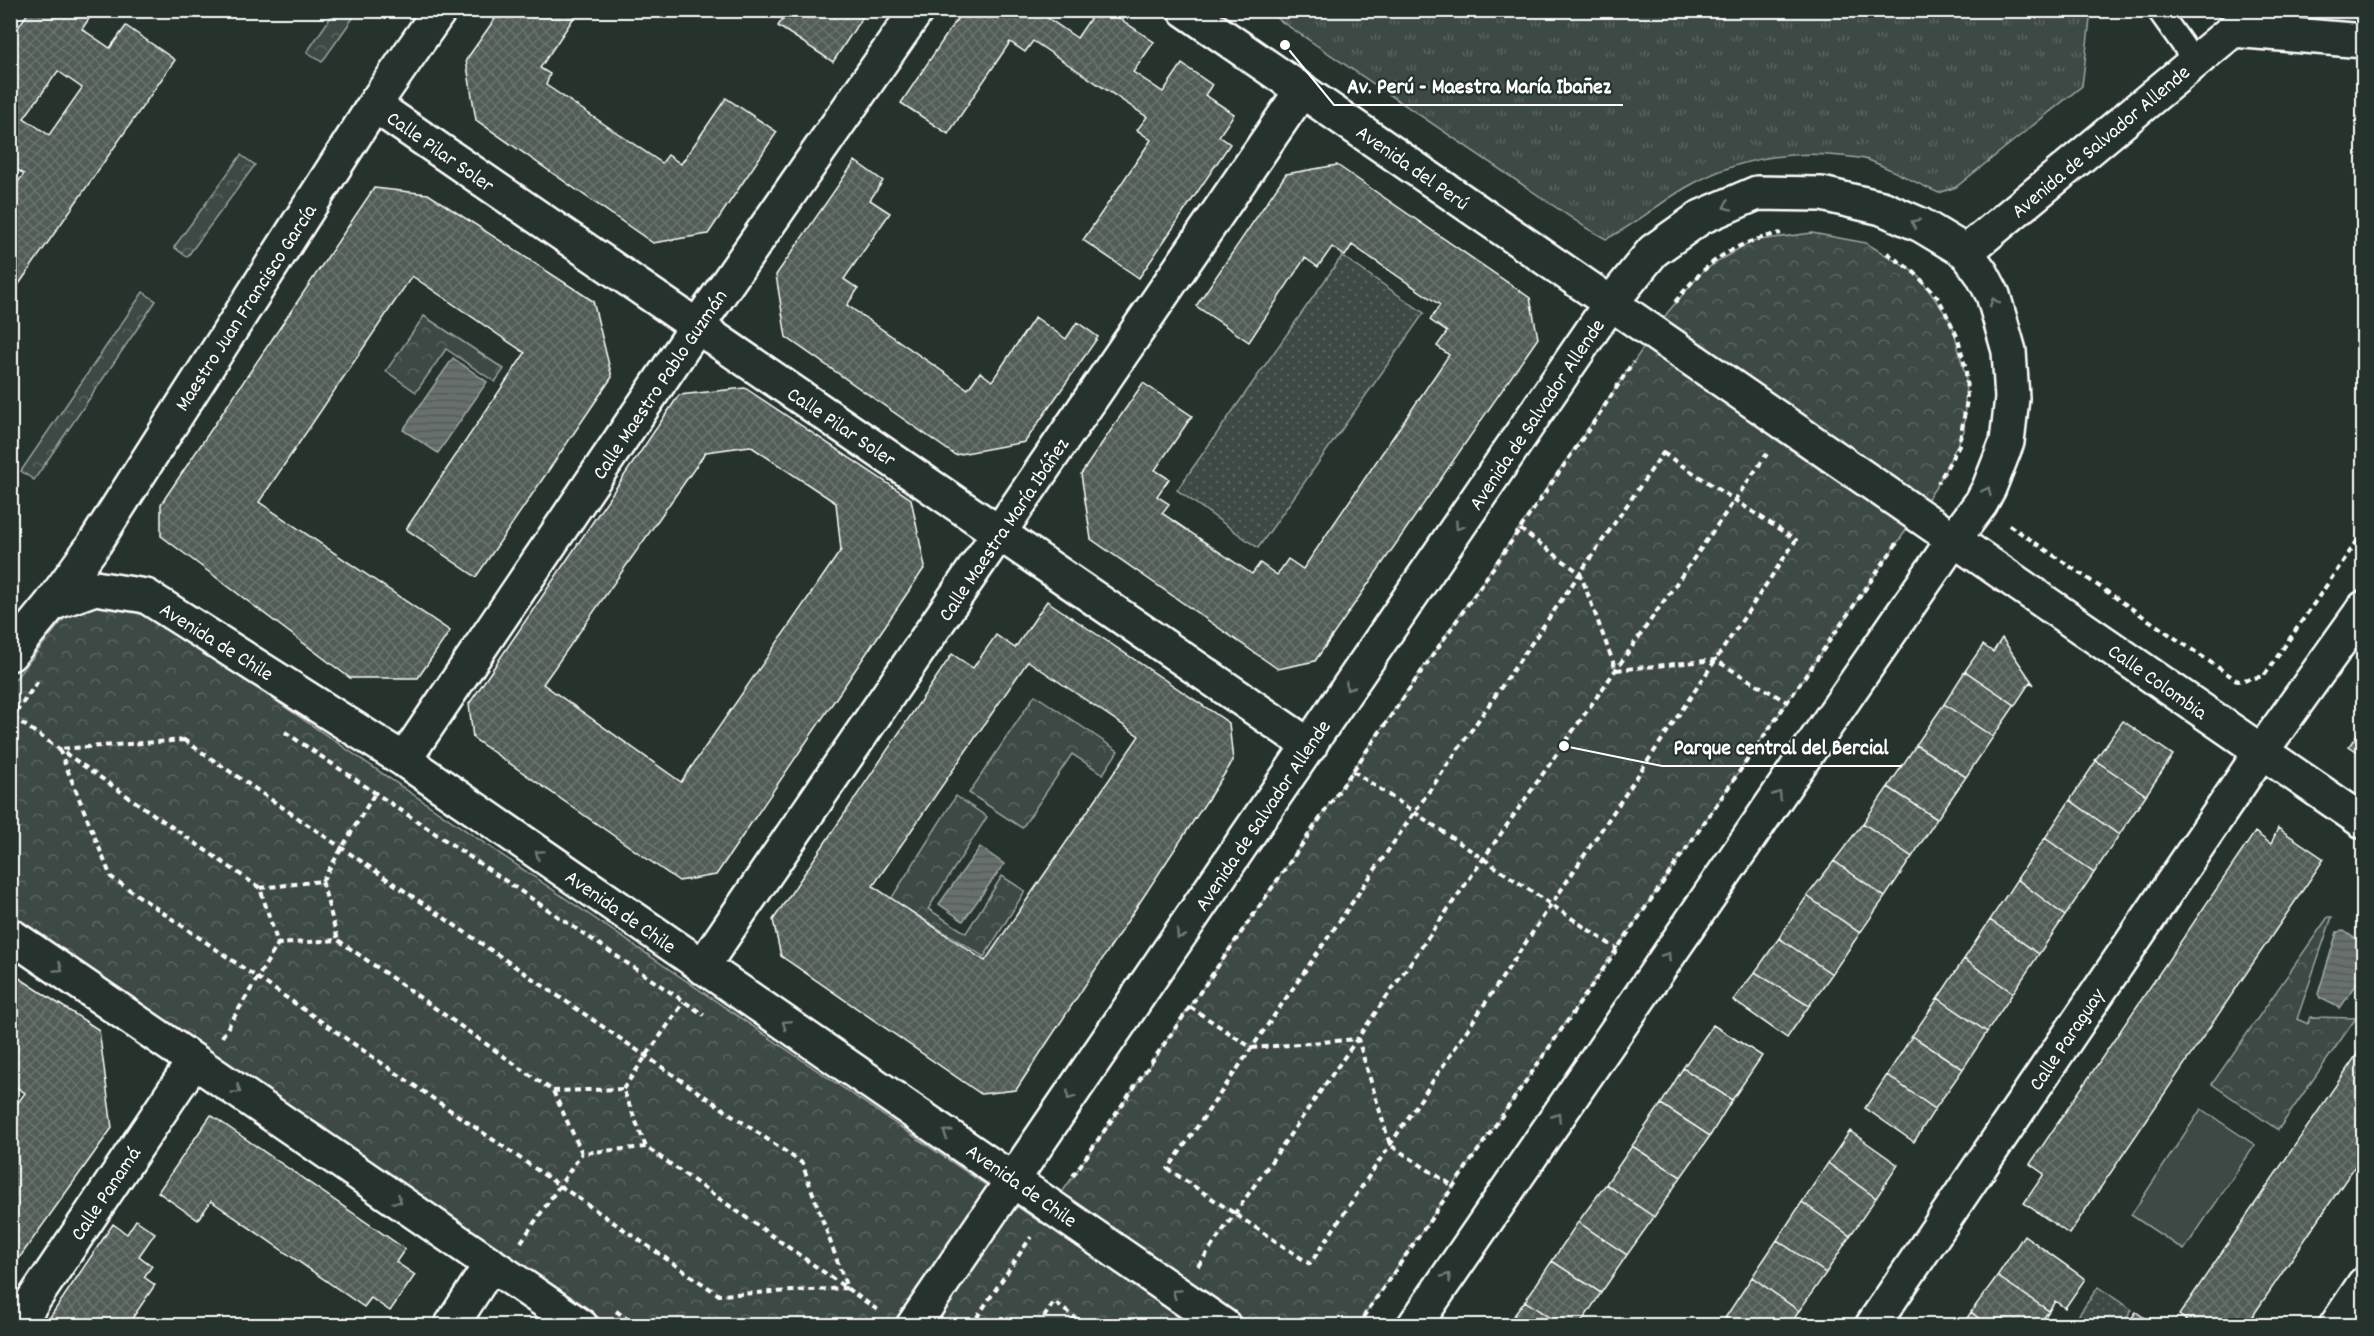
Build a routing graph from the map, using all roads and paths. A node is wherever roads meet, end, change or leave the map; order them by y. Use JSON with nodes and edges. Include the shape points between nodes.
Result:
{"nodes":[{"id":1,"x":440,"y":10,"type":"edge"},
{"id":2,"x":917,"y":10,"type":"edge"},
{"id":3,"x":1185,"y":10,"type":"edge"},
{"id":4,"x":2157,"y":10,"type":"edge"},
{"id":5,"x":2234,"y":20,"type":"edge"},
{"id":6,"x":2364,"y":41,"type":"edge"},
{"id":7,"x":2195,"y":62,"type":"junction"},
{"id":8,"x":1302,"y":90,"type":"junction"},
{"id":9,"x":374,"y":105,"type":"junction"},
{"id":10,"x":1792,"y":232,"type":"dead end"},
{"id":11,"x":1886,"y":252,"type":"dead end"},
{"id":12,"x":1966,"y":252,"type":"junction"},
{"id":13,"x":1610,"y":304,"type":"junction"},
{"id":14,"x":696,"y":328,"type":"junction"},
{"id":15,"x":1651,"y":331,"type":"junction"},
{"id":16,"x":1787,"y":426,"type":"junction"},
{"id":17,"x":1735,"y":500,"type":"junction"},
{"id":18,"x":1981,"y":503,"type":"junction"},
{"id":19,"x":1918,"y":513,"type":"junction"},
{"id":20,"x":1520,"y":529,"type":"junction"},
{"id":21,"x":2364,"y":531,"type":"edge"},
{"id":22,"x":1001,"y":532,"type":"junction"},
{"id":23,"x":1954,"y":539,"type":"junction"},
{"id":24,"x":94,"y":543,"type":"junction"},
{"id":25,"x":1580,"y":573,"type":"junction"},
{"id":26,"x":95,"y":588,"type":"junction"},
{"id":27,"x":51,"y":604,"type":"junction"},
{"id":28,"x":2364,"y":608,"type":"edge"},
{"id":29,"x":10,"y":654,"type":"edge"},
{"id":30,"x":1715,"y":660,"type":"junction"},
{"id":31,"x":1616,"y":670,"type":"junction"},
{"id":32,"x":44,"y":672,"type":"dead end"},
{"id":33,"x":1787,"y":702,"type":"junction"},
{"id":34,"x":12,"y":719,"type":"edge"},
{"id":35,"x":280,"y":728,"type":"dead end"},
{"id":36,"x":1310,"y":746,"type":"junction"},
{"id":37,"x":59,"y":749,"type":"junction"},
{"id":38,"x":2261,"y":752,"type":"junction"},
{"id":39,"x":404,"y":760,"type":"junction"},
{"id":40,"x":1353,"y":771,"type":"junction"},
{"id":41,"x":375,"y":793,"type":"junction"},
{"id":42,"x":1415,"y":812,"type":"junction"},
{"id":43,"x":2364,"y":822,"type":"edge"},
{"id":44,"x":342,"y":847,"type":"junction"},
{"id":45,"x":1484,"y":859,"type":"junction"},
{"id":46,"x":322,"y":881,"type":"junction"},
{"id":47,"x":260,"y":888,"type":"junction"},
{"id":48,"x":1551,"y":905,"type":"junction"},
{"id":49,"x":10,"y":935,"type":"edge"},
{"id":50,"x":338,"y":940,"type":"junction"},
{"id":51,"x":278,"y":944,"type":"junction"},
{"id":52,"x":1617,"y":949,"type":"junction"},
{"id":53,"x":702,"y":967,"type":"junction"},
{"id":54,"x":257,"y":978,"type":"junction"},
{"id":55,"x":684,"y":1002,"type":"junction"},
{"id":56,"x":1190,"y":1007,"type":"junction"},
{"id":57,"x":713,"y":1022,"type":"dead end"},
{"id":58,"x":1358,"y":1039,"type":"junction"},
{"id":59,"x":220,"y":1040,"type":"dead end"},
{"id":60,"x":1252,"y":1048,"type":"junction"},
{"id":61,"x":646,"y":1056,"type":"junction"},
{"id":62,"x":194,"y":1061,"type":"junction"},
{"id":63,"x":623,"y":1089,"type":"junction"},
{"id":64,"x":553,"y":1091,"type":"junction"},
{"id":65,"x":1390,"y":1145,"type":"junction"},
{"id":66,"x":646,"y":1147,"type":"junction"},
{"id":67,"x":582,"y":1153,"type":"junction"},
{"id":68,"x":1014,"y":1179,"type":"junction"},
{"id":69,"x":560,"y":1186,"type":"junction"},
{"id":70,"x":1453,"y":1186,"type":"junction"},
{"id":71,"x":1052,"y":1207,"type":"junction"},
{"id":72,"x":1235,"y":1214,"type":"junction"},
{"id":73,"x":519,"y":1245,"type":"dead end"},
{"id":74,"x":491,"y":1264,"type":"junction"},
{"id":75,"x":2364,"y":1284,"type":"edge"},
{"id":76,"x":847,"y":1288,"type":"junction"},
{"id":77,"x":1178,"y":1295,"type":"junction"},
{"id":78,"x":882,"y":1313,"type":"dead end"},
{"id":79,"x":16,"y":1326,"type":"edge"},
{"id":80,"x":451,"y":1326,"type":"edge"},
{"id":81,"x":581,"y":1326,"type":"edge"},
{"id":82,"x":913,"y":1326,"type":"edge"},
{"id":83,"x":971,"y":1326,"type":"edge"},
{"id":84,"x":1038,"y":1326,"type":"edge"},
{"id":85,"x":1086,"y":1326,"type":"edge"},
{"id":86,"x":1224,"y":1326,"type":"edge"},
{"id":87,"x":1357,"y":1326,"type":"edge"},
{"id":88,"x":1414,"y":1326,"type":"edge"},
{"id":89,"x":1872,"y":1326,"type":"edge"},
{"id":90,"x":2336,"y":1326,"type":"edge"}],
"edges":[{"from":1,"to":9,"type":"street","name":"Maestro Juan Francisco García"},
{"from":2,"to":14,"type":"street","name":"Calle Maestro Pablo Guzmán"},
{"from":3,"to":8,"type":"street","name":"Avenida del Perú"},
{"from":4,"to":7,"type":"lane"},
{"from":5,"to":6,"type":"street"},
{"from":5,"to":7,"type":"street","name":"Avenida de Salvador Allende"},
{"from":7,"to":12,"type":"street","name":"Avenida de Salvador Allende"},
{"from":8,"to":13,"type":"street","name":"Avenida del Perú"},
{"from":8,"to":22,"type":"street","name":"Calle Maestra María Ibáñez"},
{"from":9,"to":14,"type":"street","name":"Calle Pilar Soler"},
{"from":9,"to":24,"type":"street","name":"Maestro Juan Francisco García"},
{"from":10,"to":15,"type":"path","via":[[1749,241],[1712,261]]},
{"from":11,"to":18,"type":"path","via":[[1915,273],[1939,299],[1958,338],[1966,370],[1967,400],[1959,445],[1938,484]]},
{"from":12,"to":13,"type":"street","name":"Avenida de Salvador Allende","one_way":true,"via":[[1921,225],[1882,208],[1822,194],[1757,193],[1701,218],[1653,251]]},
{"from":18,"to":12,"type":"street","name":"Avenida de Salvador Allende","one_way":true,"via":[[2007,441],[2012,398],[2009,351],[1993,295]]},
{"from":13,"to":15,"type":"street","name":"Avenida de Salvador Allende"},
{"from":13,"to":36,"type":"street","name":"Avenida de Salvador Allende","one_way":true},
{"from":14,"to":22,"type":"street","name":"Calle Pilar Soler"},
{"from":14,"to":39,"type":"street","name":"Calle Maestro Pablo Guzmán"},
{"from":15,"to":16,"type":"street","name":"Avenida de Salvador Allende"},
{"from":15,"to":20,"type":"path"},
{"from":16,"to":17,"type":"path"},
{"from":16,"to":19,"type":"street","name":"Avenida de Salvador Allende"},
{"from":17,"to":25,"type":"path","via":[[1663,453]]},
{"from":17,"to":30,"type":"path","via":[[1796,540]]},
{"from":17,"to":31,"type":"path"},
{"from":18,"to":21,"type":"path","via":[[2238,681],[2264,676]]},
{"from":18,"to":23,"type":"street","name":"Avenida de Salvador Allende"},
{"from":19,"to":23,"type":"street","name":"Avenida de Salvador Allende"},
{"from":19,"to":33,"type":"path"},
{"from":20,"to":25,"type":"path"},
{"from":20,"to":40,"type":"path"},
{"from":22,"to":36,"type":"street","name":"Calle Pilar Soler"},
{"from":22,"to":53,"type":"street","name":"Calle Maestra María Ibáñez"},
{"from":23,"to":38,"type":"street","name":"Calle Colombia"},
{"from":88,"to":23,"type":"street","name":"Avenida de Salvador Allende","one_way":true},
{"from":24,"to":26,"type":"street"},
{"from":24,"to":27,"type":"street","name":"Maestro Juan Francisco García"},
{"from":25,"to":31,"type":"path"},
{"from":25,"to":42,"type":"path"},
{"from":26,"to":27,"type":"street","name":"Avenida de Chile"},
{"from":26,"to":39,"type":"street","name":"Avenida de Chile","via":[[146,596]]},
{"from":27,"to":29,"type":"street"},
{"from":28,"to":38,"type":"street","name":"Calle Paraguay"},
{"from":30,"to":31,"type":"path"},
{"from":30,"to":33,"type":"path"},
{"from":30,"to":48,"type":"path"},
{"from":31,"to":45,"type":"path"},
{"from":32,"to":34,"type":"path"},
{"from":33,"to":52,"type":"path"},
{"from":34,"to":37,"type":"path"},
{"from":35,"to":41,"type":"path"},
{"from":36,"to":68,"type":"street","name":"Avenida de Salvador Allende","one_way":true},
{"from":37,"to":44,"type":"path","via":[[184,740]]},
{"from":37,"to":47,"type":"path"},
{"from":37,"to":54,"type":"path","via":[[111,877]]},
{"from":38,"to":43,"type":"street","name":"Calle Colombia"},
{"from":38,"to":89,"type":"street","name":"Calle Paraguay"},
{"from":53,"to":39,"type":"street","name":"Avenida de Chile","one_way":true},
{"from":40,"to":42,"type":"path"},
{"from":40,"to":56,"type":"path"},
{"from":41,"to":44,"type":"path"},
{"from":41,"to":55,"type":"path"},
{"from":42,"to":45,"type":"path"},
{"from":42,"to":60,"type":"path"},
{"from":44,"to":46,"type":"path"},
{"from":44,"to":61,"type":"path"},
{"from":45,"to":48,"type":"path"},
{"from":45,"to":58,"type":"path"},
{"from":46,"to":47,"type":"path"},
{"from":46,"to":50,"type":"path"},
{"from":47,"to":51,"type":"path"},
{"from":48,"to":52,"type":"path"},
{"from":48,"to":65,"type":"path"},
{"from":49,"to":62,"type":"street","one_way":true},
{"from":50,"to":51,"type":"path"},
{"from":50,"to":64,"type":"path"},
{"from":51,"to":54,"type":"path"},
{"from":52,"to":70,"type":"path"},
{"from":68,"to":53,"type":"street","name":"Avenida de Chile","one_way":true},
{"from":54,"to":59,"type":"path"},
{"from":54,"to":69,"type":"path"},
{"from":55,"to":57,"type":"path"},
{"from":55,"to":61,"type":"path"},
{"from":56,"to":60,"type":"path"},
{"from":56,"to":71,"type":"path"},
{"from":58,"to":60,"type":"path"},
{"from":58,"to":65,"type":"path"},
{"from":58,"to":72,"type":"path"},
{"from":60,"to":72,"type":"path","via":[[1168,1169]]},
{"from":61,"to":63,"type":"path"},
{"from":61,"to":76,"type":"path","via":[[802,1163]]},
{"from":62,"to":74,"type":"street","one_way":true},
{"from":62,"to":79,"type":"street","name":"Calle Panamá"},
{"from":63,"to":64,"type":"path"},
{"from":63,"to":66,"type":"path"},
{"from":64,"to":67,"type":"path"},
{"from":65,"to":70,"type":"path"},
{"from":65,"to":72,"type":"path","via":[[1310,1264]]},
{"from":66,"to":67,"type":"path"},
{"from":66,"to":76,"type":"path"},
{"from":67,"to":69,"type":"path"},
{"from":68,"to":71,"type":"street","name":"Avenida de Chile"},
{"from":68,"to":82,"type":"street","name":"Avenida de Salvador Allende"},
{"from":69,"to":73,"type":"path"},
{"from":69,"to":76,"type":"path","via":[[719,1295]]},
{"from":70,"to":87,"type":"path"},
{"from":77,"to":71,"type":"street","name":"Avenida de Chile","one_way":true},
{"from":71,"to":83,"type":"path"},
{"from":72,"to":77,"type":"path"},
{"from":74,"to":80,"type":"street"},
{"from":74,"to":81,"type":"street"},
{"from":75,"to":90,"type":"street"},
{"from":76,"to":78,"type":"path"},
{"from":77,"to":86,"type":"street","name":"Avenida de Chile"},
{"from":84,"to":85,"type":"path","via":[[1054,1302]]}]}
